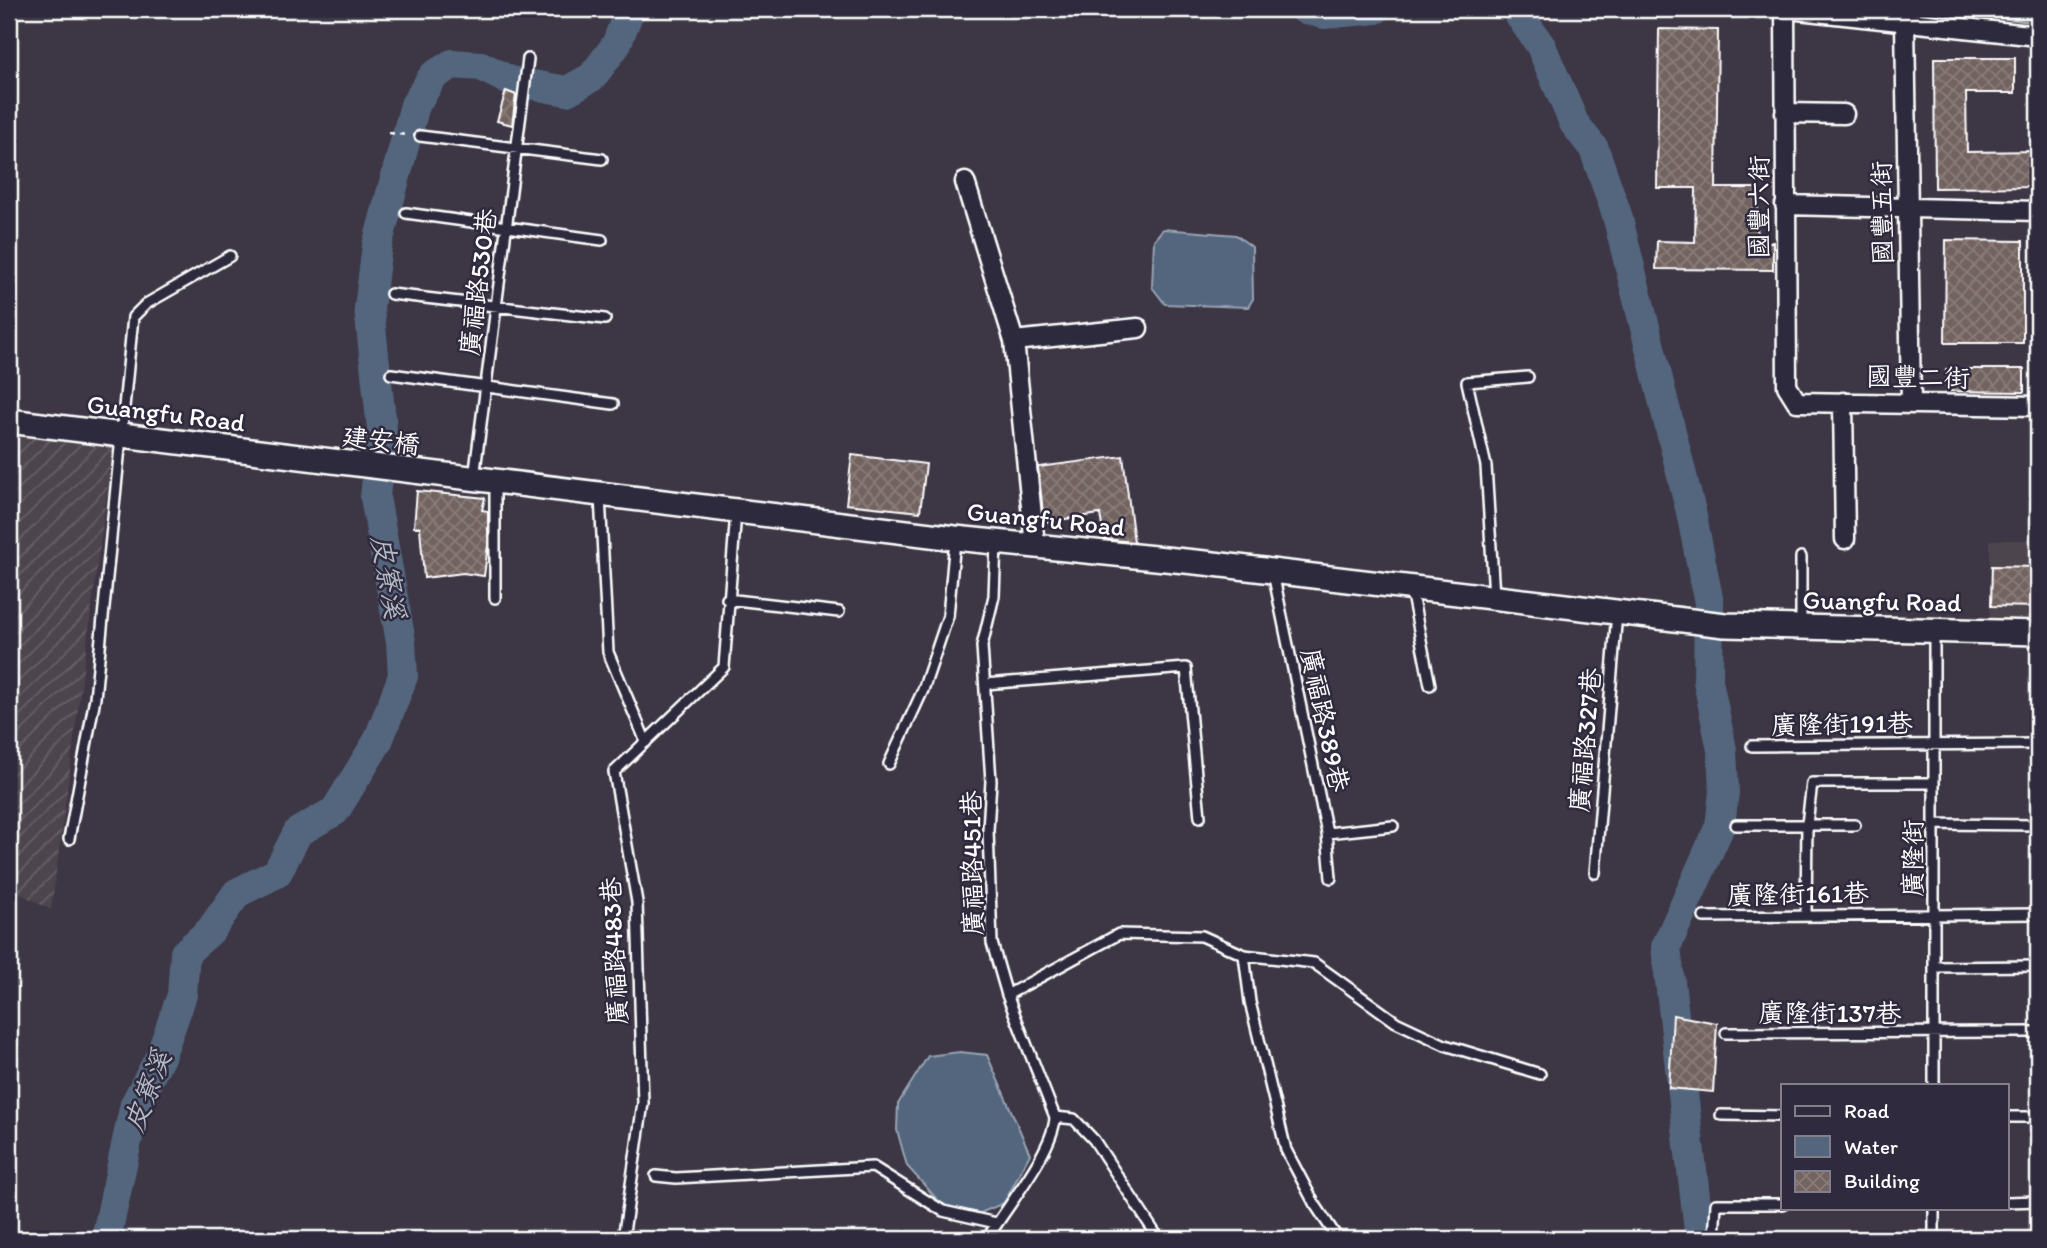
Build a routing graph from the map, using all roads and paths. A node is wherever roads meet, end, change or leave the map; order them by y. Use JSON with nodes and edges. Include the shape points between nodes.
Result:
{"nodes":[{"id":1,"x":1787,"y":9,"type":"edge"},
{"id":2,"x":1878,"y":13,"type":"edge"},
{"id":3,"x":1905,"y":22,"type":"junction"},
{"id":4,"x":2038,"y":36,"type":"edge"},
{"id":5,"x":528,"y":60,"type":"dead end"},
{"id":6,"x":1785,"y":113,"type":"junction"},
{"id":7,"x":1844,"y":114,"type":"dead end"},
{"id":8,"x":389,"y":132,"type":"dead end"},
{"id":9,"x":420,"y":136,"type":"joint"},
{"id":10,"x":517,"y":148,"type":"junction"},
{"id":11,"x":602,"y":159,"type":"dead end"},
{"id":12,"x":965,"y":182,"type":"dead end"},
{"id":13,"x":1785,"y":205,"type":"junction"},
{"id":14,"x":1909,"y":208,"type":"junction"},
{"id":15,"x":2038,"y":212,"type":"edge"},
{"id":16,"x":406,"y":213,"type":"dead end"},
{"id":17,"x":506,"y":228,"type":"junction"},
{"id":18,"x":602,"y":240,"type":"dead end"},
{"id":19,"x":230,"y":256,"type":"dead end"},
{"id":20,"x":391,"y":294,"type":"dead end"},
{"id":21,"x":496,"y":306,"type":"junction"},
{"id":22,"x":605,"y":318,"type":"dead end"},
{"id":23,"x":1138,"y":328,"type":"dead end"},
{"id":24,"x":1014,"y":341,"type":"junction"},
{"id":25,"x":391,"y":374,"type":"dead end"},
{"id":26,"x":1528,"y":377,"type":"dead end"},
{"id":27,"x":486,"y":385,"type":"junction"},
{"id":28,"x":1797,"y":402,"type":"joint"},
{"id":29,"x":1843,"y":402,"type":"junction"},
{"id":30,"x":613,"y":404,"type":"dead end"},
{"id":31,"x":1911,"y":404,"type":"junction"},
{"id":32,"x":2038,"y":406,"type":"edge"},
{"id":33,"x":9,"y":421,"type":"edge"},
{"id":34,"x":122,"y":436,"type":"junction"},
{"id":35,"x":317,"y":460,"type":"joint"},
{"id":36,"x":439,"y":474,"type":"joint"},
{"id":37,"x":484,"y":480,"type":"junction"},
{"id":38,"x":600,"y":494,"type":"junction"},
{"id":39,"x":736,"y":510,"type":"junction"},
{"id":40,"x":955,"y":538,"type":"junction"},
{"id":41,"x":1845,"y":539,"type":"dead end"},
{"id":42,"x":996,"y":541,"type":"junction"},
{"id":43,"x":1035,"y":545,"type":"junction"},
{"id":44,"x":1801,"y":557,"type":"dead end"},
{"id":45,"x":1273,"y":571,"type":"junction"},
{"id":46,"x":1410,"y":588,"type":"junction"},
{"id":47,"x":495,"y":598,"type":"dead end"},
{"id":48,"x":1494,"y":598,"type":"junction"},
{"id":49,"x":727,"y":599,"type":"junction"},
{"id":50,"x":839,"y":612,"type":"dead end"},
{"id":51,"x":1617,"y":612,"type":"junction"},
{"id":52,"x":1801,"y":627,"type":"junction"},
{"id":53,"x":1934,"y":630,"type":"junction"},
{"id":54,"x":2038,"y":633,"type":"edge"},
{"id":55,"x":985,"y":684,"type":"junction"},
{"id":56,"x":1430,"y":685,"type":"dead end"},
{"id":57,"x":646,"y":742,"type":"junction"},
{"id":58,"x":1934,"y":743,"type":"junction"},
{"id":59,"x":2038,"y":744,"type":"edge"},
{"id":60,"x":1752,"y":746,"type":"dead end"},
{"id":61,"x":889,"y":764,"type":"dead end"},
{"id":62,"x":1933,"y":783,"type":"junction"},
{"id":63,"x":1200,"y":817,"type":"dead end"},
{"id":64,"x":1807,"y":824,"type":"junction"},
{"id":65,"x":1934,"y":824,"type":"junction"},
{"id":66,"x":1736,"y":825,"type":"dead end"},
{"id":67,"x":1855,"y":825,"type":"dead end"},
{"id":68,"x":2038,"y":825,"type":"edge"},
{"id":69,"x":1393,"y":826,"type":"dead end"},
{"id":70,"x":1327,"y":833,"type":"junction"},
{"id":71,"x":69,"y":839,"type":"dead end"},
{"id":72,"x":1595,"y":873,"type":"dead end"},
{"id":73,"x":1331,"y":878,"type":"dead end"},
{"id":74,"x":1934,"y":913,"type":"junction"},
{"id":75,"x":2038,"y":914,"type":"edge"},
{"id":76,"x":1806,"y":915,"type":"junction"},
{"id":77,"x":1704,"y":917,"type":"dead end"},
{"id":78,"x":1244,"y":955,"type":"junction"},
{"id":79,"x":2038,"y":966,"type":"edge"},
{"id":80,"x":1934,"y":967,"type":"junction"},
{"id":81,"x":1007,"y":995,"type":"junction"},
{"id":82,"x":2038,"y":1032,"type":"edge"},
{"id":83,"x":1726,"y":1033,"type":"dead end"},
{"id":84,"x":1934,"y":1034,"type":"junction"},
{"id":85,"x":1540,"y":1074,"type":"dead end"},
{"id":86,"x":1934,"y":1084,"type":"edge"},
{"id":87,"x":1721,"y":1115,"type":"dead end"},
{"id":88,"x":1781,"y":1116,"type":"edge"},
{"id":89,"x":1055,"y":1117,"type":"junction"},
{"id":90,"x":2008,"y":1117,"type":"edge"},
{"id":91,"x":2038,"y":1117,"type":"edge"},
{"id":92,"x":656,"y":1176,"type":"dead end"},
{"id":93,"x":2038,"y":1201,"type":"edge"},
{"id":94,"x":2008,"y":1202,"type":"edge"},
{"id":95,"x":1781,"y":1204,"type":"edge"},
{"id":96,"x":1934,"y":1210,"type":"edge"},
{"id":97,"x":996,"y":1223,"type":"junction"},
{"id":98,"x":623,"y":1239,"type":"edge"},
{"id":99,"x":986,"y":1239,"type":"edge"},
{"id":100,"x":1159,"y":1239,"type":"edge"},
{"id":101,"x":1338,"y":1239,"type":"edge"},
{"id":102,"x":1714,"y":1239,"type":"edge"},
{"id":103,"x":1934,"y":1239,"type":"edge"}],
"edges":[{"from":1,"to":2,"type":"street"},
{"from":1,"to":6,"type":"street","name":"國豐六街"},
{"from":2,"to":3,"type":"street"},
{"from":3,"to":4,"type":"street"},
{"from":3,"to":14,"type":"street","name":"國豐五街"},
{"from":5,"to":10,"type":"lane","name":"廣福路530巷"},
{"from":6,"to":7,"type":"street"},
{"from":6,"to":13,"type":"street","name":"國豐六街"},
{"from":8,"to":9,"type":"path"},
{"from":9,"to":10,"type":"lane"},
{"from":10,"to":11,"type":"lane"},
{"from":10,"to":17,"type":"lane","name":"廣福路530巷"},
{"from":12,"to":24,"type":"street"},
{"from":13,"to":14,"type":"street"},
{"from":13,"to":28,"type":"street","name":"國豐六街","via":[[1787,386]]},
{"from":14,"to":15,"type":"street"},
{"from":14,"to":31,"type":"street","name":"國豐五街"},
{"from":16,"to":17,"type":"lane"},
{"from":17,"to":18,"type":"lane"},
{"from":17,"to":21,"type":"lane","name":"廣福路530巷"},
{"from":19,"to":34,"type":"lane","via":[[146,304],[133,317]]},
{"from":20,"to":21,"type":"lane"},
{"from":21,"to":22,"type":"lane"},
{"from":21,"to":27,"type":"lane","name":"廣福路530巷"},
{"from":23,"to":24,"type":"street"},
{"from":24,"to":43,"type":"street"},
{"from":25,"to":27,"type":"lane"},
{"from":26,"to":48,"type":"lane","via":[[1468,382],[1486,466]]},
{"from":27,"to":30,"type":"lane"},
{"from":27,"to":37,"type":"lane","name":"廣福路530巷"},
{"from":28,"to":29,"type":"street","name":"國豐二街"},
{"from":29,"to":31,"type":"street","name":"國豐二街"},
{"from":29,"to":41,"type":"street"},
{"from":31,"to":32,"type":"street","name":"國豐二街"},
{"from":33,"to":34,"type":"street","name":"Guangfu Road"},
{"from":34,"to":35,"type":"street","name":"Guangfu Road"},
{"from":34,"to":71,"type":"lane","via":[[96,698]]},
{"from":35,"to":36,"type":"street","name":"建安橋"},
{"from":36,"to":37,"type":"street","name":"Guangfu Road"},
{"from":37,"to":38,"type":"street","name":"Guangfu Road"},
{"from":37,"to":47,"type":"lane","name":"廣福路530巷"},
{"from":38,"to":39,"type":"street","name":"Guangfu Road"},
{"from":38,"to":57,"type":"lane","via":[[608,652]]},
{"from":39,"to":40,"type":"street","name":"Guangfu Road"},
{"from":39,"to":49,"type":"lane","name":"廣福路483巷"},
{"from":40,"to":42,"type":"street","name":"Guangfu Road"},
{"from":40,"to":61,"type":"lane","via":[[948,616],[923,690]]},
{"from":42,"to":43,"type":"street","name":"Guangfu Road"},
{"from":42,"to":55,"type":"lane","name":"廣福路451巷","via":[[994,596],[982,646]]},
{"from":43,"to":45,"type":"street","name":"Guangfu Road"},
{"from":44,"to":52,"type":"lane"},
{"from":45,"to":46,"type":"street","name":"Guangfu Road"},
{"from":45,"to":70,"type":"lane","name":"廣福路389巷"},
{"from":46,"to":48,"type":"street","name":"Guangfu Road"},
{"from":46,"to":56,"type":"lane"},
{"from":48,"to":51,"type":"street","name":"Guangfu Road"},
{"from":49,"to":50,"type":"lane"},
{"from":49,"to":57,"type":"lane","name":"廣福路483巷","via":[[724,667]]},
{"from":51,"to":52,"type":"street","name":"Guangfu Road","via":[[1725,625]]},
{"from":51,"to":72,"type":"lane","name":"廣福路327巷"},
{"from":52,"to":53,"type":"street","name":"Guangfu Road"},
{"from":53,"to":54,"type":"street","name":"Guangfu Road"},
{"from":53,"to":58,"type":"lane","name":"廣隆街"},
{"from":55,"to":63,"type":"lane","via":[[1186,668]]},
{"from":55,"to":81,"type":"lane","name":"廣福路451巷","via":[[992,943]]},
{"from":57,"to":98,"type":"lane","name":"廣福路483巷","via":[[614,772],[637,902],[643,1103]]},
{"from":58,"to":59,"type":"lane","name":"廣隆街191巷"},
{"from":58,"to":60,"type":"lane","name":"廣隆街191巷"},
{"from":58,"to":62,"type":"lane","name":"廣隆街"},
{"from":62,"to":64,"type":"lane","via":[[1812,783]]},
{"from":62,"to":65,"type":"lane","name":"廣隆街"},
{"from":64,"to":66,"type":"lane"},
{"from":64,"to":67,"type":"lane"},
{"from":64,"to":76,"type":"lane"},
{"from":65,"to":68,"type":"lane"},
{"from":65,"to":74,"type":"lane","name":"廣隆街"},
{"from":69,"to":70,"type":"lane"},
{"from":70,"to":73,"type":"lane","name":"廣福路389巷"},
{"from":74,"to":75,"type":"lane","name":"廣隆街161巷"},
{"from":74,"to":76,"type":"lane","name":"廣隆街161巷"},
{"from":74,"to":80,"type":"lane","name":"廣隆街"},
{"from":76,"to":77,"type":"lane","name":"廣隆街161巷"},
{"from":78,"to":81,"type":"lane","via":[[1202,936],[1119,934]]},
{"from":78,"to":85,"type":"lane","via":[[1314,963],[1396,1022],[1445,1045]]},
{"from":78,"to":101,"type":"lane","via":[[1250,1002],[1286,1150]]},
{"from":79,"to":80,"type":"lane"},
{"from":80,"to":84,"type":"lane","name":"廣隆街"},
{"from":81,"to":89,"type":"lane","name":"廣福路451巷"},
{"from":82,"to":84,"type":"lane","name":"廣隆街137巷"},
{"from":83,"to":84,"type":"lane","name":"廣隆街137巷"},
{"from":84,"to":86,"type":"lane","name":"廣隆街"},
{"from":87,"to":88,"type":"lane"},
{"from":89,"to":97,"type":"lane","via":[[1055,1131]]},
{"from":89,"to":100,"type":"lane","via":[[1074,1119],[1094,1140]]},
{"from":90,"to":91,"type":"lane"},
{"from":92,"to":97,"type":"lane","via":[[873,1167],[943,1211]]},
{"from":93,"to":94,"type":"lane"},
{"from":95,"to":102,"type":"lane","via":[[1716,1204]]},
{"from":96,"to":103,"type":"lane"},
{"from":97,"to":99,"type":"lane"}]}
